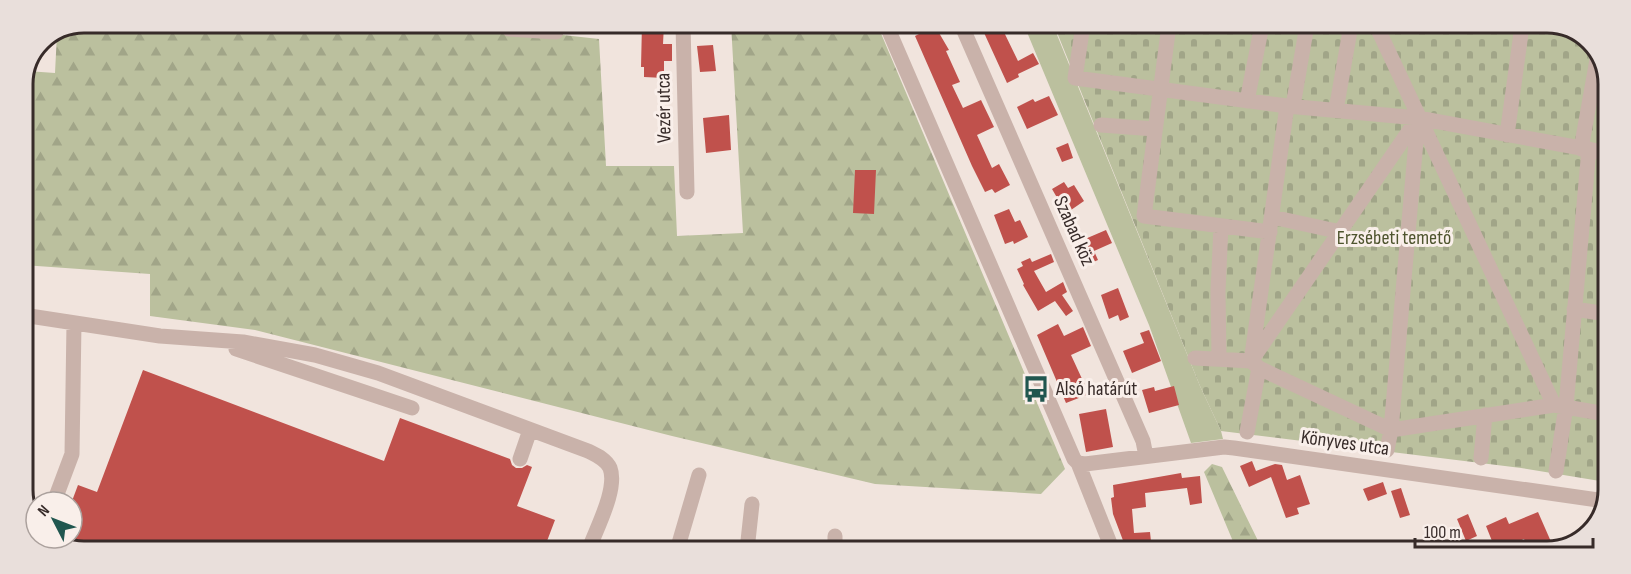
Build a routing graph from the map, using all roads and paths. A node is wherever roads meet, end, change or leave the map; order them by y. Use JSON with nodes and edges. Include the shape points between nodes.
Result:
{"nodes":[{"id":1,"x":683,"y":33,"type":"edge"},
{"id":2,"x":890,"y":33,"type":"edge"},
{"id":3,"x":965,"y":33,"type":"edge"},
{"id":4,"x":1082,"y":33,"type":"edge"},
{"id":5,"x":1168,"y":33,"type":"edge"},
{"id":6,"x":1260,"y":33,"type":"edge"},
{"id":7,"x":1305,"y":33,"type":"edge"},
{"id":8,"x":1350,"y":33,"type":"edge"},
{"id":9,"x":1380,"y":33,"type":"edge"},
{"id":10,"x":1521,"y":33,"type":"edge"},
{"id":11,"x":1596,"y":70,"type":"edge"},
{"id":12,"x":1161,"y":89,"type":"junction"},
{"id":13,"x":1247,"y":101,"type":"junction"},
{"id":14,"x":1290,"y":106,"type":"junction"},
{"id":15,"x":1336,"y":110,"type":"junction"},
{"id":16,"x":1418,"y":118,"type":"junction"},
{"id":17,"x":1101,"y":125,"type":"dead end"},
{"id":18,"x":1155,"y":129,"type":"junction"},
{"id":19,"x":1507,"y":135,"type":"junction"},
{"id":20,"x":1585,"y":149,"type":"junction"},
{"id":21,"x":1598,"y":151,"type":"edge"},
{"id":22,"x":687,"y":192,"type":"dead end"},
{"id":23,"x":1272,"y":217,"type":"junction"},
{"id":24,"x":1221,"y":226,"type":"junction"},
{"id":25,"x":1270,"y":232,"type":"junction"},
{"id":26,"x":1341,"y":232,"type":"junction"},
{"id":27,"x":1574,"y":309,"type":"junction"},
{"id":28,"x":1598,"y":313,"type":"edge"},
{"id":29,"x":33,"y":317,"type":"edge"},
{"id":30,"x":74,"y":323,"type":"junction"},
{"id":31,"x":202,"y":338,"type":"junction"},
{"id":32,"x":1219,"y":357,"type":"junction"},
{"id":33,"x":1195,"y":358,"type":"dead end"},
{"id":34,"x":1255,"y":364,"type":"junction"},
{"id":35,"x":1560,"y":405,"type":"junction"},
{"id":36,"x":412,"y":408,"type":"dead end"},
{"id":37,"x":1598,"y":412,"type":"edge"},
{"id":38,"x":1485,"y":415,"type":"junction"},
{"id":39,"x":530,"y":430,"type":"junction"},
{"id":40,"x":1391,"y":430,"type":"junction"},
{"id":41,"x":1247,"y":432,"type":"dead end"},
{"id":42,"x":1387,"y":450,"type":"dead end"},
{"id":43,"x":1146,"y":456,"type":"junction"},
{"id":44,"x":1481,"y":458,"type":"dead end"},
{"id":45,"x":520,"y":459,"type":"dead end"},
{"id":46,"x":1078,"y":463,"type":"junction"},
{"id":47,"x":1556,"y":471,"type":"dead end"},
{"id":48,"x":699,"y":475,"type":"dead end"},
{"id":49,"x":58,"y":490,"type":"edge"},
{"id":50,"x":1597,"y":500,"type":"edge"},
{"id":51,"x":752,"y":504,"type":"dead end"},
{"id":52,"x":592,"y":541,"type":"edge"},
{"id":53,"x":680,"y":541,"type":"edge"},
{"id":54,"x":748,"y":541,"type":"edge"},
{"id":55,"x":1109,"y":541,"type":"edge"}],
"edges":[{"from":1,"to":22,"type":"street","name":"Vezér utca"},
{"from":2,"to":46,"type":"street"},
{"from":3,"to":43,"type":"street","name":"Szabad köz","via":[[1143,441]]},
{"from":4,"to":12,"type":"street","via":[[1076,78]]},
{"from":5,"to":12,"type":"street"},
{"from":6,"to":13,"type":"street"},
{"from":7,"to":14,"type":"street"},
{"from":8,"to":15,"type":"street"},
{"from":9,"to":16,"type":"street"},
{"from":10,"to":19,"type":"street"},
{"from":11,"to":20,"type":"street"},
{"from":12,"to":13,"type":"street"},
{"from":12,"to":18,"type":"street"},
{"from":13,"to":14,"type":"street"},
{"from":14,"to":15,"type":"street"},
{"from":14,"to":23,"type":"street"},
{"from":15,"to":16,"type":"street"},
{"from":16,"to":19,"type":"street"},
{"from":16,"to":26,"type":"street"},
{"from":16,"to":35,"type":"street"},
{"from":16,"to":40,"type":"street"},
{"from":17,"to":18,"type":"street"},
{"from":18,"to":24,"type":"street","via":[[1144,216]]},
{"from":19,"to":20,"type":"street"},
{"from":20,"to":21,"type":"street"},
{"from":20,"to":27,"type":"street"},
{"from":23,"to":25,"type":"street"},
{"from":23,"to":26,"type":"street"},
{"from":24,"to":25,"type":"street"},
{"from":24,"to":32,"type":"street"},
{"from":25,"to":34,"type":"street"},
{"from":26,"to":34,"type":"street"},
{"from":27,"to":28,"type":"street"},
{"from":27,"to":35,"type":"street"},
{"from":29,"to":30,"type":"street"},
{"from":30,"to":31,"type":"street"},
{"from":30,"to":49,"type":"street","via":[[72,454]]},
{"from":31,"to":36,"type":"street"},
{"from":31,"to":39,"type":"street","via":[[315,355],[378,373]]},
{"from":32,"to":33,"type":"street"},
{"from":32,"to":34,"type":"street"},
{"from":34,"to":40,"type":"street"},
{"from":34,"to":41,"type":"street"},
{"from":35,"to":37,"type":"street"},
{"from":35,"to":38,"type":"street"},
{"from":35,"to":47,"type":"street"},
{"from":38,"to":40,"type":"street"},
{"from":38,"to":44,"type":"street"},
{"from":39,"to":45,"type":"street"},
{"from":39,"to":52,"type":"street","via":[[588,451],[609,467],[609,495]]},
{"from":40,"to":42,"type":"street"},
{"from":43,"to":46,"type":"street","name":"Könyves utca"},
{"from":43,"to":50,"type":"street","name":"Könyves utca","via":[[1234,448]]},
{"from":46,"to":55,"type":"street"},
{"from":48,"to":53,"type":"street"},
{"from":51,"to":54,"type":"street"}]}
